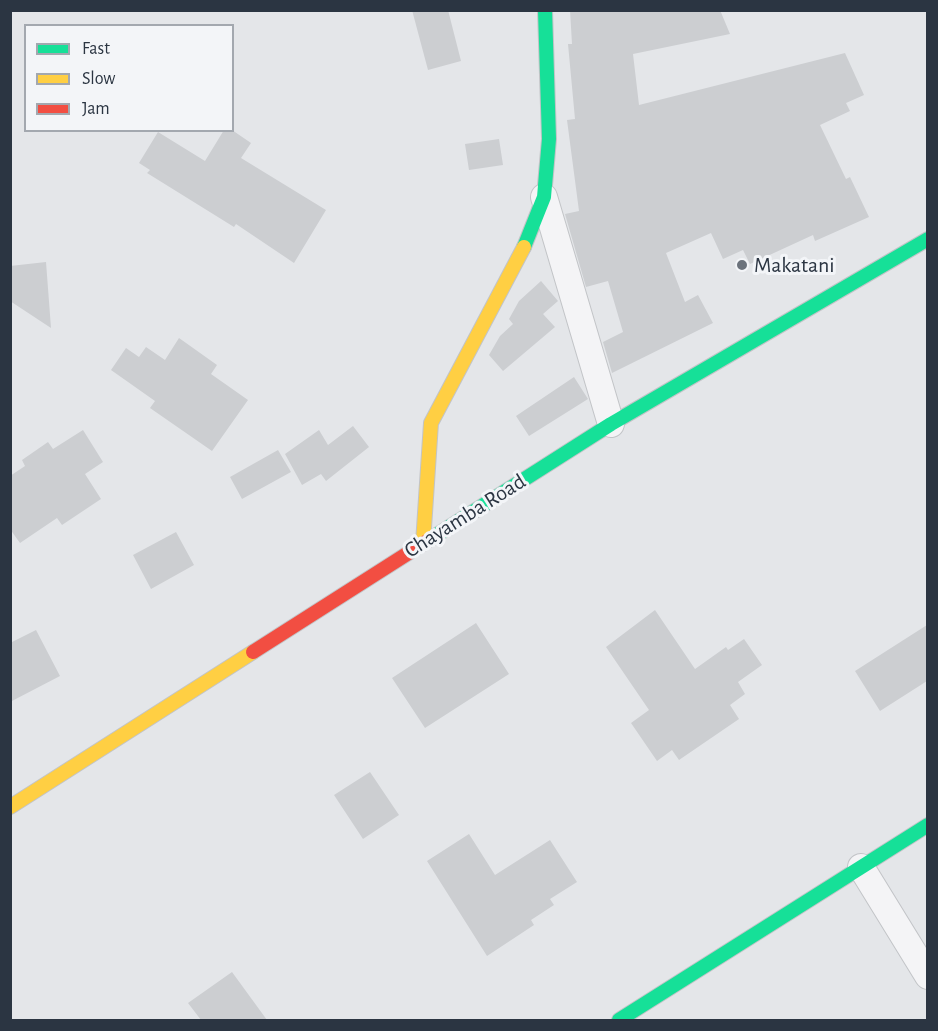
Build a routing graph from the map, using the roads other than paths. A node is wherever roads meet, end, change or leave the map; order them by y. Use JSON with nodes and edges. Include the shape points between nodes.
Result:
{"nodes":[{"id":1,"x":545,"y":10,"type":"edge"},
{"id":2,"x":544,"y":197,"type":"junction"},
{"id":3,"x":927,"y":239,"type":"edge"},
{"id":4,"x":611,"y":424,"type":"junction"},
{"id":5,"x":423,"y":543,"type":"junction"},
{"id":6,"x":10,"y":807,"type":"edge"},
{"id":7,"x":927,"y":825,"type":"edge"},
{"id":8,"x":861,"y":867,"type":"junction"},
{"id":9,"x":927,"y":976,"type":"edge"},
{"id":10,"x":619,"y":1020,"type":"edge"}],
"edges":[{"from":1,"to":2,"type":"street","via":[[549,139]]},
{"from":2,"to":4,"type":"street"},
{"from":2,"to":5,"type":"street","via":[[520,259],[431,423]]},
{"from":3,"to":4,"type":"street","name":"Chayamba Road"},
{"from":4,"to":5,"type":"street","name":"Chayamba Road"},
{"from":5,"to":6,"type":"street","name":"Chayamba Road"},
{"from":7,"to":8,"type":"street"},
{"from":8,"to":9,"type":"street"},
{"from":8,"to":10,"type":"street"}]}
